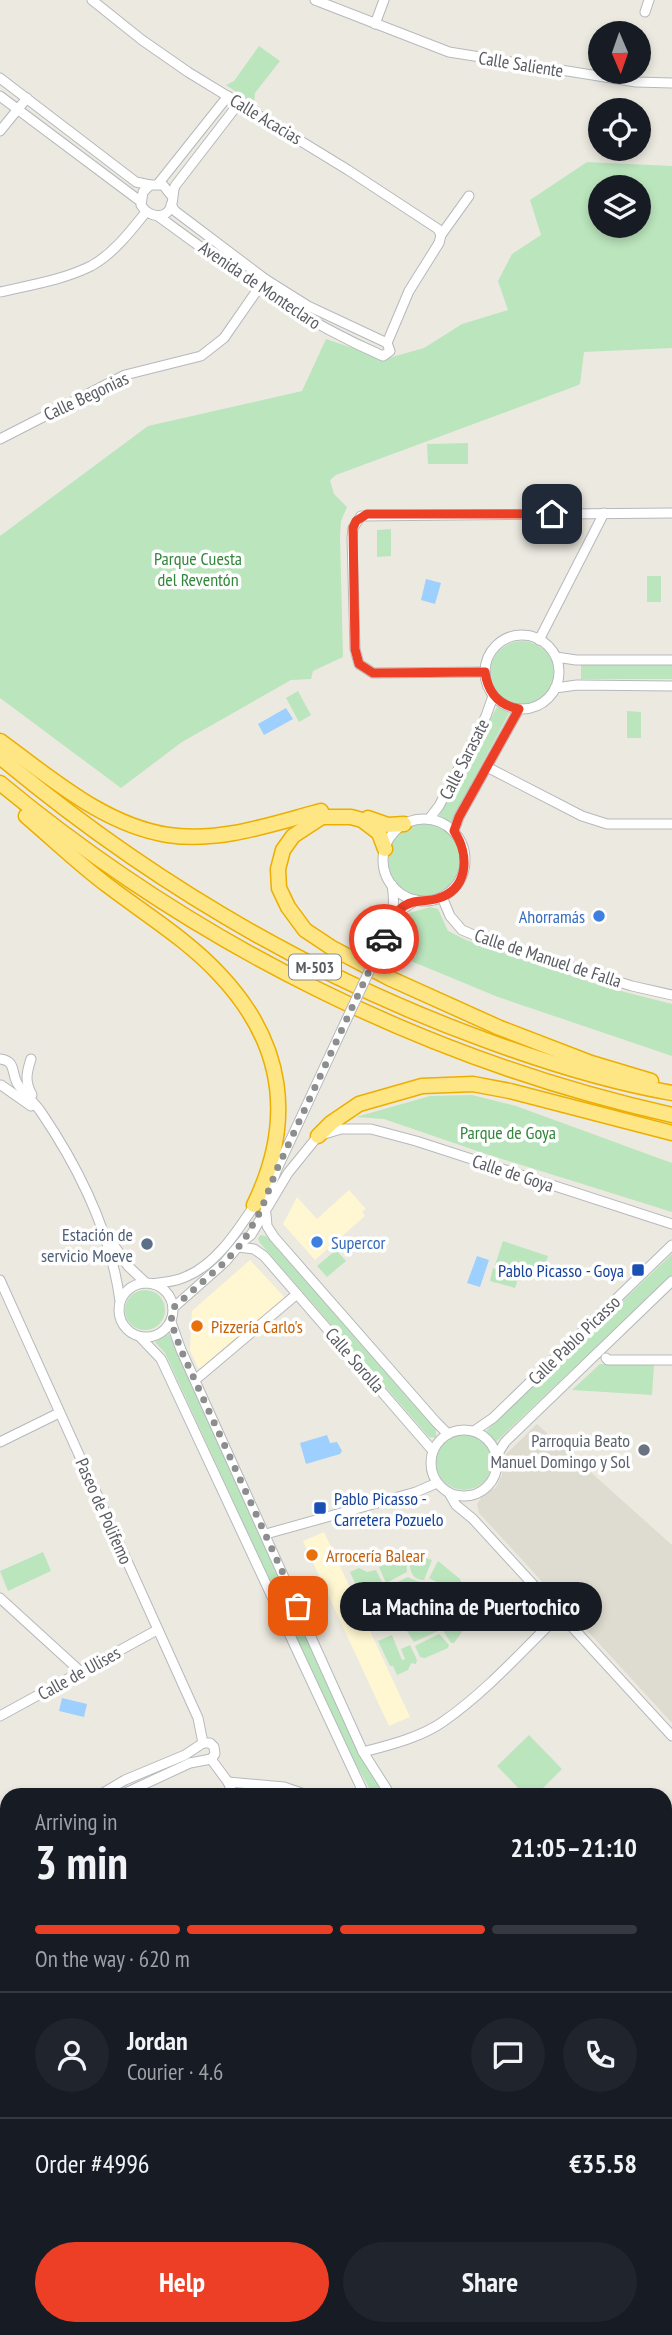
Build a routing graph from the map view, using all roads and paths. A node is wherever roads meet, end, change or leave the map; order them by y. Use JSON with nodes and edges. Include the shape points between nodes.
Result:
{"nodes":[{"id":1,"x":92,"y":0,"type":"edge"},
{"id":2,"x":315,"y":0,"type":"edge"},
{"id":3,"x":384,"y":0,"type":"edge"},
{"id":4,"x":649,"y":0,"type":"edge"},
{"id":5,"x":645,"y":12,"type":"dead end"},
{"id":6,"x":375,"y":24,"type":"junction"},
{"id":7,"x":0,"y":78,"type":"edge"},
{"id":8,"x":672,"y":83,"type":"edge"},
{"id":9,"x":0,"y":96,"type":"edge"},
{"id":10,"x":228,"y":96,"type":"junction"},
{"id":11,"x":27,"y":98,"type":"junction"},
{"id":12,"x":239,"y":103,"type":"junction"},
{"id":13,"x":17,"y":110,"type":"junction"},
{"id":14,"x":0,"y":131,"type":"edge"},
{"id":15,"x":154,"y":185,"type":"junction"},
{"id":16,"x":469,"y":196,"type":"dead end"},
{"id":17,"x":171,"y":200,"type":"junction"},
{"id":18,"x":140,"y":201,"type":"junction"},
{"id":19,"x":146,"y":212,"type":"junction"},
{"id":20,"x":158,"y":216,"type":"junction"},
{"id":21,"x":441,"y":235,"type":"junction"},
{"id":22,"x":265,"y":279,"type":"junction"},
{"id":23,"x":258,"y":289,"type":"junction"},
{"id":24,"x":0,"y":292,"type":"edge"},
{"id":25,"x":387,"y":343,"type":"junction"},
{"id":26,"x":0,"y":439,"type":"edge"},
{"id":27,"x":604,"y":513,"type":"junction"},
{"id":28,"x":672,"y":513,"type":"edge"},
{"id":29,"x":539,"y":640,"type":"junction"},
{"id":30,"x":556,"y":657,"type":"junction"},
{"id":31,"x":672,"y":660,"type":"edge"},
{"id":32,"x":485,"y":672,"type":"junction"},
{"id":33,"x":672,"y":686,"type":"edge"},
{"id":34,"x":555,"y":688,"type":"junction"},
{"id":35,"x":493,"y":696,"type":"junction"},
{"id":36,"x":519,"y":709,"type":"junction"},
{"id":37,"x":0,"y":741,"type":"edge"},
{"id":38,"x":0,"y":757,"type":"edge"},
{"id":39,"x":487,"y":767,"type":"junction"},
{"id":40,"x":0,"y":783,"type":"edge"},
{"id":41,"x":0,"y":791,"type":"edge"},
{"id":42,"x":429,"y":819,"type":"junction"},
{"id":43,"x":404,"y":824,"type":"junction"},
{"id":44,"x":672,"y":824,"type":"edge"},
{"id":45,"x":454,"y":831,"type":"junction"},
{"id":46,"x":384,"y":849,"type":"junction"},
{"id":47,"x":392,"y":885,"type":"junction"},
{"id":48,"x":442,"y":897,"type":"junction"},
{"id":49,"x":416,"y":900,"type":"junction"},
{"id":50,"x":394,"y":915,"type":"junction"},
{"id":51,"x":672,"y":995,"type":"edge"},
{"id":52,"x":0,"y":1059,"type":"edge"},
{"id":53,"x":14,"y":1073,"type":"junction"},
{"id":54,"x":1,"y":1085,"type":"edge"},
{"id":55,"x":672,"y":1091,"type":"edge"},
{"id":56,"x":643,"y":1108,"type":"junction"},
{"id":57,"x":41,"y":1112,"type":"junction"},
{"id":58,"x":672,"y":1115,"type":"edge"},
{"id":59,"x":672,"y":1123,"type":"edge"},
{"id":60,"x":672,"y":1132,"type":"edge"},
{"id":61,"x":318,"y":1136,"type":"junction"},
{"id":62,"x":277,"y":1169,"type":"junction"},
{"id":63,"x":260,"y":1209,"type":"junction"},
{"id":64,"x":672,"y":1224,"type":"edge"},
{"id":65,"x":102,"y":1227,"type":"junction"},
{"id":66,"x":240,"y":1245,"type":"junction"},
{"id":67,"x":672,"y":1245,"type":"edge"},
{"id":68,"x":290,"y":1256,"type":"junction"},
{"id":69,"x":275,"y":1269,"type":"junction"},
{"id":70,"x":0,"y":1280,"type":"edge"},
{"id":71,"x":672,"y":1281,"type":"edge"},
{"id":72,"x":149,"y":1284,"type":"junction"},
{"id":73,"x":298,"y":1294,"type":"junction"},
{"id":74,"x":120,"y":1301,"type":"junction"},
{"id":75,"x":173,"y":1308,"type":"junction"},
{"id":76,"x":171,"y":1322,"type":"junction"},
{"id":77,"x":140,"y":1337,"type":"junction"},
{"id":78,"x":606,"y":1358,"type":"dead end"},
{"id":79,"x":672,"y":1360,"type":"edge"},
{"id":80,"x":195,"y":1380,"type":"junction"},
{"id":81,"x":60,"y":1413,"type":"junction"},
{"id":82,"x":474,"y":1431,"type":"junction"},
{"id":83,"x":449,"y":1434,"type":"junction"},
{"id":84,"x":0,"y":1442,"type":"edge"},
{"id":85,"x":433,"y":1451,"type":"junction"},
{"id":86,"x":497,"y":1455,"type":"junction"},
{"id":87,"x":437,"y":1483,"type":"junction"},
{"id":88,"x":449,"y":1493,"type":"junction"},
{"id":89,"x":473,"y":1495,"type":"junction"},
{"id":90,"x":470,"y":1516,"type":"junction"},
{"id":91,"x":266,"y":1534,"type":"junction"},
{"id":92,"x":0,"y":1598,"type":"edge"},
{"id":93,"x":560,"y":1614,"type":"junction"},
{"id":94,"x":157,"y":1630,"type":"junction"},
{"id":95,"x":80,"y":1671,"type":"junction"},
{"id":96,"x":0,"y":1716,"type":"edge"},
{"id":97,"x":672,"y":1736,"type":"edge"},
{"id":98,"x":200,"y":1746,"type":"junction"},
{"id":99,"x":363,"y":1752,"type":"junction"},
{"id":100,"x":207,"y":1760,"type":"junction"},
{"id":101,"x":228,"y":1783,"type":"junction"},
{"id":102,"x":112,"y":1788,"type":"edge"},
{"id":103,"x":136,"y":1788,"type":"edge"},
{"id":104,"x":230,"y":1788,"type":"edge"},
{"id":105,"x":287,"y":1788,"type":"edge"},
{"id":106,"x":361,"y":1788,"type":"edge"},
{"id":107,"x":386,"y":1788,"type":"edge"}],
"edges":[{"from":1,"to":10,"type":"street","name":"Calle Acacias","via":[[142,40]]},
{"from":2,"to":6,"type":"street","name":"Calle Saliente"},
{"from":3,"to":6,"type":"street"},
{"from":4,"to":5,"type":"street"},
{"from":6,"to":8,"type":"street","name":"Calle Saliente","via":[[449,52],[636,82]]},
{"from":7,"to":11,"type":"street"},
{"from":9,"to":13,"type":"street"},
{"from":10,"to":12,"type":"street","name":"Calle Acacias"},
{"from":10,"to":15,"type":"street"},
{"from":11,"to":13,"type":"street"},
{"from":11,"to":15,"type":"street","via":[[136,182]]},
{"from":12,"to":17,"type":"street","via":[[175,186]]},
{"from":12,"to":21,"type":"street","name":"Calle Acacias","via":[[433,225]]},
{"from":13,"to":14,"type":"street"},
{"from":13,"to":18,"type":"street"},
{"from":15,"to":17,"type":"street","via":[[166,187]]},
{"from":15,"to":18,"type":"street","via":[[142,192]]},
{"from":16,"to":21,"type":"street"},
{"from":17,"to":20,"type":"street","via":[[166,212]]},
{"from":17,"to":22,"type":"street","name":"Avenida de Monteclaro","via":[[175,211]]},
{"from":18,"to":19,"type":"street"},
{"from":19,"to":20,"type":"street"},
{"from":19,"to":24,"type":"street","via":[[122,242],[92,265],[47,282]]},
{"from":20,"to":23,"type":"street","name":"Avenida de Monteclaro"},
{"from":21,"to":25,"type":"street","via":[[409,291]]},
{"from":22,"to":23,"type":"street","name":"Calle Begonias"},
{"from":22,"to":25,"type":"street","name":"Avenida de Monteclaro","via":[[308,306]]},
{"from":23,"to":25,"type":"street","name":"Avenida de Monteclaro","via":[[383,356],[390,351]]},
{"from":23,"to":26,"type":"street","name":"Calle Begonias","via":[[224,338],[201,356],[125,375]]},
{"from":27,"to":28,"type":"street"},
{"from":27,"to":29,"type":"street"},
{"from":27,"to":32,"type":"street","via":[[361,516],[356,521],[352,538],[359,664],[373,673]]},
{"from":29,"to":30,"type":"street"},
{"from":29,"to":32,"type":"street","via":[[527,636],[503,640],[487,659]]},
{"from":30,"to":31,"type":"street"},
{"from":30,"to":34,"type":"street","via":[[559,678]]},
{"from":32,"to":35,"type":"street"},
{"from":33,"to":34,"type":"street"},
{"from":34,"to":36,"type":"street","via":[[541,704]]},
{"from":35,"to":36,"type":"street"},
{"from":35,"to":42,"type":"street","name":"Calle Sarasate"},
{"from":36,"to":39,"type":"street","name":"Calle Sarasate"},
{"from":37,"to":43,"type":"highway","via":[[116,820],[168,835],[246,831],[322,811],[351,812],[376,823]]},
{"from":38,"to":55,"type":"highway","number":"M-503","via":[[156,875],[327,973],[516,1051],[597,1076]]},
{"from":39,"to":44,"type":"street","via":[[582,816],[607,824]]},
{"from":39,"to":45,"type":"street","name":"Calle Sarasate"},
{"from":40,"to":56,"type":"highway","number":"M-503","via":[[144,890],[318,990],[485,1060]]},
{"from":41,"to":63,"type":"highway","via":[[219,974],[249,1010],[268,1051],[279,1111],[275,1151]]},
{"from":42,"to":43,"type":"street"},
{"from":42,"to":45,"type":"street"},
{"from":43,"to":46,"type":"street"},
{"from":45,"to":48,"type":"street","via":[[466,855],[465,868],[453,890]]},
{"from":46,"to":47,"type":"street","via":[[384,868]]},
{"from":46,"to":55,"type":"highway","via":[[379,833],[351,817],[322,817],[293,836],[283,850],[279,888],[305,930],[389,978],[499,1028]]},
{"from":47,"to":49,"type":"street"},
{"from":47,"to":50,"type":"street"},
{"from":48,"to":49,"type":"street"},
{"from":48,"to":51,"type":"street","name":"Calle de Manuel de Falla","via":[[462,930]]},
{"from":49,"to":50,"type":"street"},
{"from":50,"to":62,"type":"street","bridge":true},
{"from":52,"to":53,"type":"street","via":[[9,1062]]},
{"from":53,"to":54,"type":"street"},
{"from":53,"to":57,"type":"street"},
{"from":53,"to":57,"type":"street","via":[[31,1059],[26,1084]]},
{"from":54,"to":57,"type":"street"},
{"from":56,"to":58,"type":"highway","number":"M-503"},
{"from":56,"to":59,"type":"highway"},
{"from":57,"to":65,"type":"street"},
{"from":60,"to":61,"type":"highway","via":[[473,1084],[422,1086],[359,1104]]},
{"from":61,"to":63,"type":"street"},
{"from":61,"to":64,"type":"street","name":"Calle de Goya","via":[[341,1129],[371,1129]]},
{"from":62,"to":63,"type":"street"},
{"from":62,"to":66,"type":"street","via":[[270,1193]]},
{"from":63,"to":66,"type":"street","via":[[251,1235]]},
{"from":63,"to":68,"type":"street","name":"Calle Sorolla"},
{"from":63,"to":72,"type":"street","via":[[197,1270],[176,1280]]},
{"from":65,"to":72,"type":"street","via":[[128,1266]]},
{"from":65,"to":74,"type":"street"},
{"from":66,"to":69,"type":"street","name":"Calle Sorolla","via":[[254,1249]]},
{"from":66,"to":75,"type":"street"},
{"from":67,"to":82,"type":"street","name":"Calle Pablo Picasso","via":[[493,1418]]},
{"from":68,"to":69,"type":"street","via":[[277,1261]]},
{"from":68,"to":83,"type":"street","name":"Calle Sorolla"},
{"from":69,"to":73,"type":"street","name":"Calle Sorolla"},
{"from":70,"to":81,"type":"street","name":"Paseo de Polifemo"},
{"from":71,"to":86,"type":"street","name":"Calle Pablo Picasso","via":[[505,1442]]},
{"from":72,"to":74,"type":"street","via":[[130,1288]]},
{"from":72,"to":75,"type":"street","via":[[167,1293]]},
{"from":73,"to":80,"type":"street"},
{"from":73,"to":85,"type":"street","name":"Calle Sorolla"},
{"from":74,"to":77,"type":"street","via":[[122,1323]]},
{"from":75,"to":76,"type":"street"},
{"from":76,"to":77,"type":"street","via":[[158,1335]]},
{"from":76,"to":80,"type":"street"},
{"from":77,"to":106,"type":"street","via":[[161,1359]]},
{"from":78,"to":79,"type":"street"},
{"from":80,"to":91,"type":"street"},
{"from":81,"to":84,"type":"street"},
{"from":81,"to":94,"type":"street","name":"Paseo de Polifemo"},
{"from":82,"to":83,"type":"street"},
{"from":82,"to":86,"type":"street","via":[[484,1436]]},
{"from":83,"to":85,"type":"street"},
{"from":85,"to":87,"type":"street","via":[[431,1465]]},
{"from":86,"to":89,"type":"street","via":[[494,1478]]},
{"from":87,"to":88,"type":"street"},
{"from":87,"to":91,"type":"street"},
{"from":88,"to":89,"type":"street"},
{"from":88,"to":90,"type":"street"},
{"from":89,"to":90,"type":"street"},
{"from":90,"to":93,"type":"street"},
{"from":91,"to":99,"type":"street"},
{"from":92,"to":95,"type":"street"},
{"from":93,"to":97,"type":"street"},
{"from":93,"to":99,"type":"street","via":[[443,1722]]},
{"from":94,"to":95,"type":"street","name":"Calle de Ulises"},
{"from":94,"to":98,"type":"street","name":"Paseo de Polifemo","via":[[198,1718]]},
{"from":95,"to":96,"type":"street","name":"Calle de Ulises"},
{"from":98,"to":100,"type":"street","via":[[198,1756]]},
{"from":98,"to":100,"type":"street","via":[[210,1743],[214,1747],[215,1754]]},
{"from":98,"to":102,"type":"street"},
{"from":99,"to":107,"type":"street"},
{"from":100,"to":101,"type":"street"},
{"from":100,"to":103,"type":"street"},
{"from":101,"to":104,"type":"street"},
{"from":101,"to":105,"type":"street"}]}
